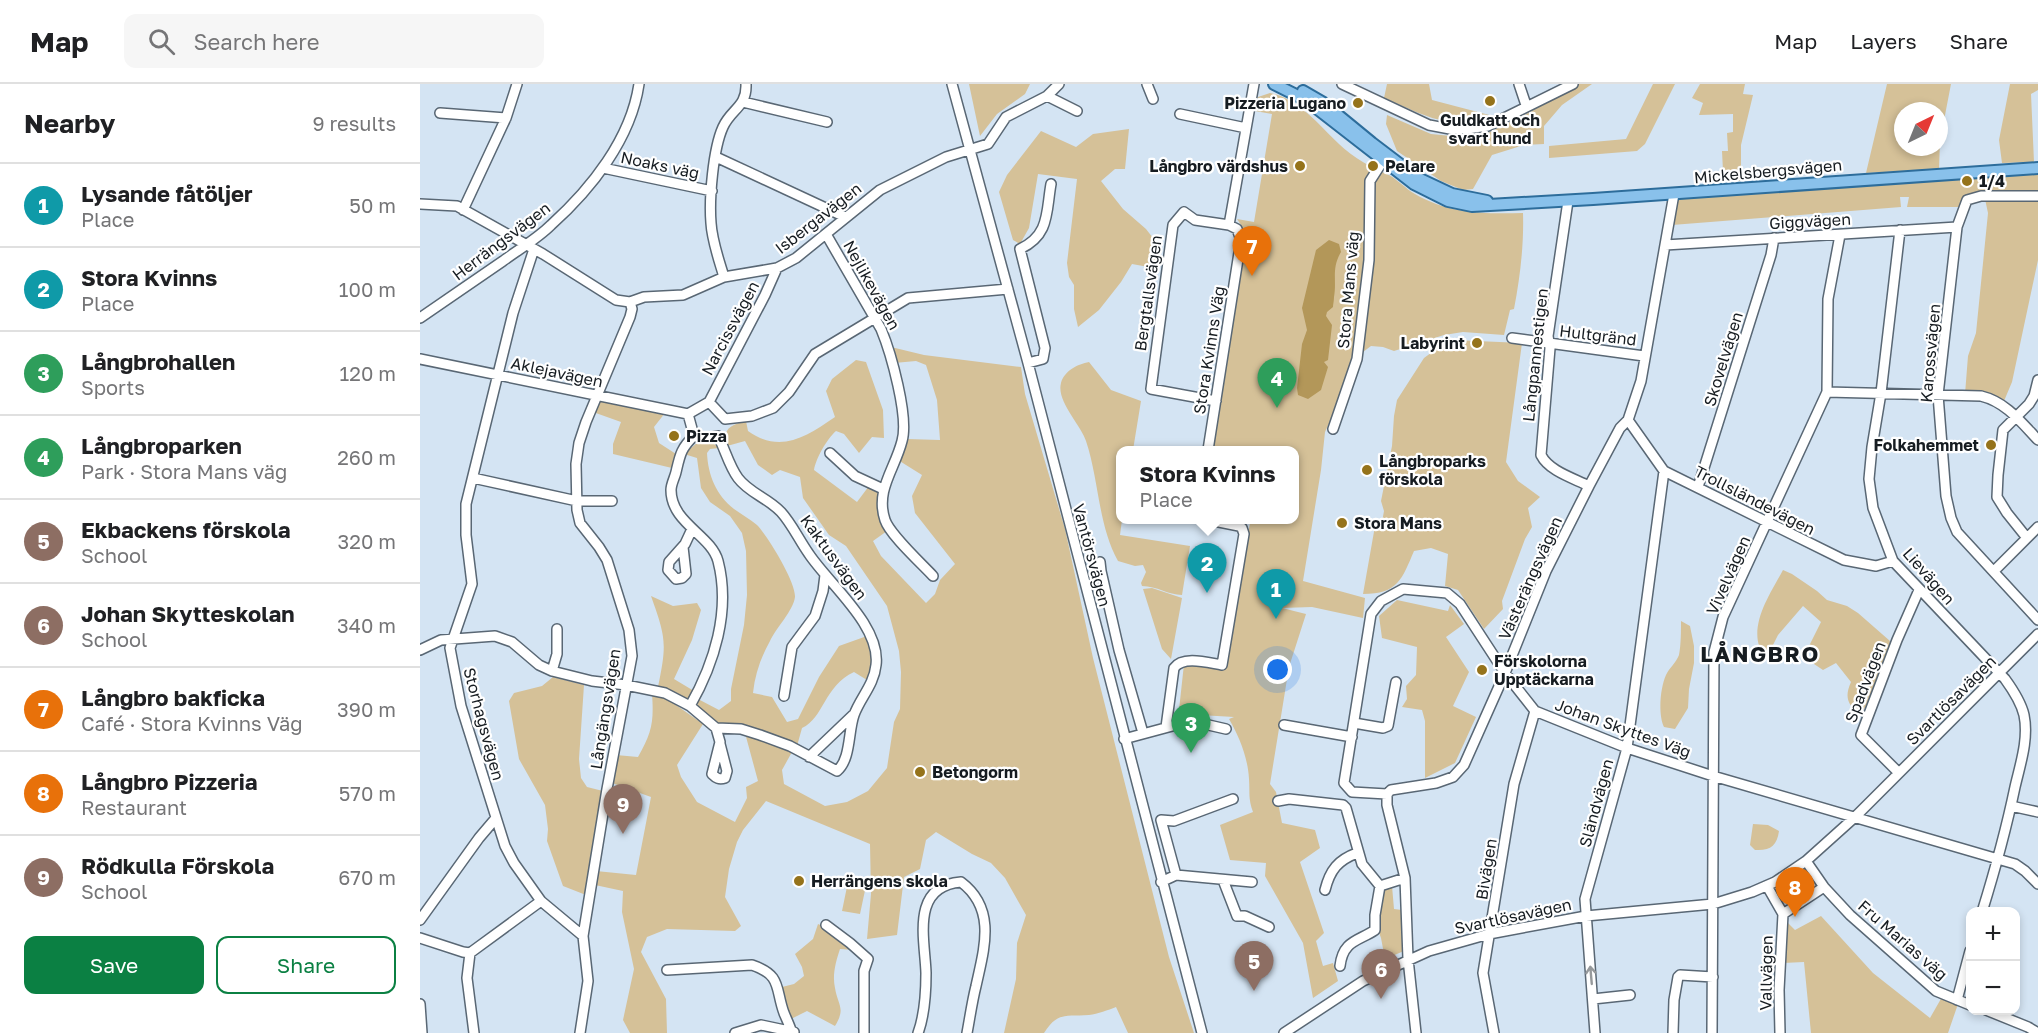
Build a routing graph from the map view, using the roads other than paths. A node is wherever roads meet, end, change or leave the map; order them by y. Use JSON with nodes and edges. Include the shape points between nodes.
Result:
{"nodes":[{"id":1,"x":517,"y":84,"type":"edge"},
{"id":2,"x":639,"y":84,"type":"edge"},
{"id":3,"x":746,"y":84,"type":"edge"},
{"id":4,"x":952,"y":84,"type":"edge"},
{"id":5,"x":1059,"y":84,"type":"edge"},
{"id":6,"x":1147,"y":84,"type":"edge"},
{"id":7,"x":1254,"y":84,"type":"edge"},
{"id":8,"x":1274,"y":84,"type":"edge"},
{"id":9,"x":1289,"y":84,"type":"edge"},
{"id":10,"x":1342,"y":84,"type":"edge"},
{"id":11,"x":1519,"y":84,"type":"edge"},
{"id":12,"x":1572,"y":84,"type":"edge"},
{"id":13,"x":1310,"y":92,"type":"edge"},
{"id":14,"x":1047,"y":96,"type":"junction"},
{"id":15,"x":1154,"y":99,"type":"dead end"},
{"id":16,"x":743,"y":102,"type":"junction"},
{"id":17,"x":1526,"y":105,"type":"junction"},
{"id":18,"x":1077,"y":111,"type":"dead end"},
{"id":19,"x":440,"y":113,"type":"dead end"},
{"id":20,"x":1180,"y":114,"type":"dead end"},
{"id":21,"x":506,"y":118,"type":"junction"},
{"id":22,"x":827,"y":122,"type":"dead end"},
{"id":23,"x":1246,"y":128,"type":"junction"},
{"id":24,"x":969,"y":149,"type":"junction"},
{"id":25,"x":716,"y":157,"type":"junction"},
{"id":26,"x":1384,"y":157,"type":"junction"},
{"id":27,"x":603,"y":168,"type":"junction"},
{"id":28,"x":2038,"y":168,"type":"edge"},
{"id":29,"x":1051,"y":184,"type":"dead end"},
{"id":30,"x":712,"y":191,"type":"junction"},
{"id":31,"x":1674,"y":194,"type":"junction"},
{"id":32,"x":2038,"y":196,"type":"edge"},
{"id":33,"x":1568,"y":201,"type":"junction"},
{"id":34,"x":420,"y":204,"type":"edge"},
{"id":35,"x":463,"y":210,"type":"junction"},
{"id":36,"x":845,"y":217,"type":"junction"},
{"id":37,"x":1229,"y":225,"type":"junction"},
{"id":38,"x":1957,"y":227,"type":"junction"},
{"id":39,"x":1900,"y":230,"type":"junction"},
{"id":40,"x":826,"y":234,"type":"junction"},
{"id":41,"x":1840,"y":235,"type":"junction"},
{"id":42,"x":1774,"y":238,"type":"junction"},
{"id":43,"x":1665,"y":245,"type":"junction"},
{"id":44,"x":530,"y":247,"type":"junction"},
{"id":45,"x":777,"y":268,"type":"junction"},
{"id":46,"x":724,"y":277,"type":"junction"},
{"id":47,"x":1008,"y":289,"type":"junction"},
{"id":48,"x":630,"y":302,"type":"junction"},
{"id":49,"x":420,"y":318,"type":"edge"},
{"id":50,"x":874,"y":318,"type":"junction"},
{"id":51,"x":1512,"y":338,"type":"dead end"},
{"id":52,"x":1549,"y":344,"type":"junction"},
{"id":53,"x":1644,"y":356,"type":"junction"},
{"id":54,"x":420,"y":359,"type":"edge"},
{"id":55,"x":1028,"y":363,"type":"junction"},
{"id":56,"x":498,"y":375,"type":"junction"},
{"id":57,"x":2038,"y":380,"type":"edge"},
{"id":58,"x":1827,"y":392,"type":"junction"},
{"id":59,"x":1881,"y":393,"type":"junction"},
{"id":60,"x":597,"y":395,"type":"junction"},
{"id":61,"x":1938,"y":395,"type":"junction"},
{"id":62,"x":1216,"y":401,"type":"junction"},
{"id":63,"x":709,"y":402,"type":"junction"},
{"id":64,"x":688,"y":414,"type":"junction"},
{"id":65,"x":2015,"y":417,"type":"junction"},
{"id":66,"x":725,"y":419,"type":"junction"},
{"id":67,"x":1628,"y":420,"type":"junction"},
{"id":68,"x":1334,"y":429,"type":"dead end"},
{"id":69,"x":693,"y":436,"type":"junction"},
{"id":70,"x":718,"y":436,"type":"junction"},
{"id":71,"x":2038,"y":440,"type":"edge"},
{"id":72,"x":1209,"y":446,"type":"edge"},
{"id":73,"x":830,"y":453,"type":"dead end"},
{"id":74,"x":1664,"y":471,"type":"junction"},
{"id":75,"x":473,"y":478,"type":"junction"},
{"id":76,"x":1589,"y":486,"type":"junction"},
{"id":77,"x":1698,"y":487,"type":"junction"},
{"id":78,"x":883,"y":489,"type":"junction"},
{"id":79,"x":577,"y":501,"type":"junction"},
{"id":80,"x":612,"y":501,"type":"dead end"},
{"id":81,"x":1768,"y":523,"type":"junction"},
{"id":82,"x":1230,"y":524,"type":"edge"},
{"id":83,"x":2038,"y":527,"type":"edge"},
{"id":84,"x":692,"y":529,"type":"junction"},
{"id":85,"x":2027,"y":538,"type":"junction"},
{"id":86,"x":683,"y":547,"type":"dead end"},
{"id":87,"x":1893,"y":561,"type":"junction"},
{"id":88,"x":1101,"y":562,"type":"dead end"},
{"id":89,"x":1994,"y":571,"type":"junction"},
{"id":90,"x":825,"y":575,"type":"junction"},
{"id":91,"x":933,"y":576,"type":"dead end"},
{"id":92,"x":1919,"y":590,"type":"junction"},
{"id":93,"x":2038,"y":620,"type":"edge"},
{"id":94,"x":557,"y":629,"type":"dead end"},
{"id":95,"x":2038,"y":634,"type":"edge"},
{"id":96,"x":452,"y":638,"type":"junction"},
{"id":97,"x":420,"y":650,"type":"edge"},
{"id":98,"x":552,"y":671,"type":"junction"},
{"id":99,"x":1999,"y":672,"type":"junction"},
{"id":100,"x":1505,"y":673,"type":"junction"},
{"id":101,"x":1396,"y":682,"type":"dead end"},
{"id":102,"x":626,"y":685,"type":"junction"},
{"id":103,"x":784,"y":696,"type":"dead end"},
{"id":104,"x":690,"y":706,"type":"junction"},
{"id":105,"x":1535,"y":711,"type":"junction"},
{"id":106,"x":854,"y":714,"type":"junction"},
{"id":107,"x":1354,"y":723,"type":"junction"},
{"id":108,"x":1284,"y":725,"type":"dead end"},
{"id":109,"x":1166,"y":727,"type":"junction"},
{"id":110,"x":716,"y":728,"type":"junction"},
{"id":111,"x":1226,"y":729,"type":"dead end"},
{"id":112,"x":1143,"y":734,"type":"junction"},
{"id":113,"x":1352,"y":737,"type":"junction"},
{"id":114,"x":1124,"y":739,"type":"junction"},
{"id":115,"x":720,"y":744,"type":"dead end"},
{"id":116,"x":1627,"y":748,"type":"junction"},
{"id":117,"x":809,"y":757,"type":"junction"},
{"id":118,"x":1899,"y":773,"type":"junction"},
{"id":119,"x":1713,"y":776,"type":"junction"},
{"id":120,"x":1346,"y":788,"type":"junction"},
{"id":121,"x":1387,"y":794,"type":"junction"},
{"id":122,"x":1233,"y":799,"type":"dead end"},
{"id":123,"x":1278,"y":801,"type":"dead end"},
{"id":124,"x":1343,"y":805,"type":"junction"},
{"id":125,"x":2011,"y":806,"type":"junction"},
{"id":126,"x":2038,"y":812,"type":"edge"},
{"id":127,"x":1855,"y":817,"type":"junction"},
{"id":128,"x":496,"y":818,"type":"junction"},
{"id":129,"x":1357,"y":853,"type":"junction"},
{"id":130,"x":1999,"y":859,"type":"junction"},
{"id":131,"x":1806,"y":861,"type":"junction"},
{"id":132,"x":1176,"y":876,"type":"junction"},
{"id":133,"x":1405,"y":878,"type":"junction"},
{"id":134,"x":1223,"y":880,"type":"junction"},
{"id":135,"x":1161,"y":882,"type":"junction"},
{"id":136,"x":1252,"y":882,"type":"dead end"},
{"id":137,"x":2038,"y":884,"type":"edge"},
{"id":138,"x":1380,"y":886,"type":"junction"},
{"id":139,"x":1767,"y":886,"type":"junction"},
{"id":140,"x":1824,"y":887,"type":"junction"},
{"id":141,"x":1325,"y":890,"type":"dead end"},
{"id":142,"x":541,"y":901,"type":"junction"},
{"id":143,"x":1713,"y":903,"type":"junction"},
{"id":144,"x":1984,"y":907,"type":"edge"},
{"id":145,"x":1783,"y":914,"type":"junction"},
{"id":146,"x":1586,"y":915,"type":"junction"},
{"id":147,"x":420,"y":920,"type":"edge"},
{"id":148,"x":826,"y":925,"type":"dead end"},
{"id":149,"x":1269,"y":927,"type":"dead end"},
{"id":150,"x":1489,"y":934,"type":"junction"},
{"id":151,"x":583,"y":936,"type":"junction"},
{"id":152,"x":420,"y":938,"type":"edge"},
{"id":153,"x":470,"y":953,"type":"junction"},
{"id":154,"x":1408,"y":959,"type":"junction"},
{"id":155,"x":1968,"y":961,"type":"edge"},
{"id":156,"x":1340,"y":966,"type":"dead end"},
{"id":157,"x":667,"y":970,"type":"dead end"},
{"id":158,"x":1713,"y":977,"type":"junction"},
{"id":159,"x":1630,"y":995,"type":"dead end"},
{"id":160,"x":1593,"y":999,"type":"junction"},
{"id":161,"x":1957,"y":1000,"type":"junction"},
{"id":162,"x":1966,"y":1003,"type":"edge"},
{"id":163,"x":420,"y":1004,"type":"edge"},
{"id":164,"x":1997,"y":1015,"type":"edge"},
{"id":165,"x":2036,"y":1030,"type":"edge"},
{"id":166,"x":794,"y":1032,"type":"edge"},
{"id":167,"x":422,"y":1033,"type":"edge"},
{"id":168,"x":474,"y":1033,"type":"edge"},
{"id":169,"x":580,"y":1033,"type":"edge"},
{"id":170,"x":735,"y":1033,"type":"edge"},
{"id":171,"x":864,"y":1033,"type":"edge"},
{"id":172,"x":918,"y":1033,"type":"edge"},
{"id":173,"x":967,"y":1033,"type":"edge"},
{"id":174,"x":1202,"y":1033,"type":"edge"},
{"id":175,"x":1284,"y":1033,"type":"edge"},
{"id":176,"x":1416,"y":1033,"type":"edge"},
{"id":177,"x":1494,"y":1033,"type":"edge"},
{"id":178,"x":1595,"y":1033,"type":"edge"},
{"id":179,"x":1673,"y":1033,"type":"edge"},
{"id":180,"x":1712,"y":1033,"type":"edge"},
{"id":181,"x":1780,"y":1033,"type":"edge"}],
"edges":[{"from":1,"to":21,"type":"street"},
{"from":2,"to":27,"type":"street","name":"Herrängsvägen","via":[[631,119]]},
{"from":3,"to":16,"type":"street"},
{"from":4,"to":24,"type":"street","name":"Vantörsvägen"},
{"from":5,"to":14,"type":"street","name":"Isbergavägen"},
{"from":6,"to":15,"type":"street"},
{"from":7,"to":23,"type":"street"},
{"from":8,"to":13,"type":"main road","name":"Mickelsbergsvägen"},
{"from":9,"to":13,"type":"main road","name":"Mickelsbergsvägen"},
{"from":10,"to":17,"type":"street","via":[[1430,125],[1450,129],[1488,126]]},
{"from":11,"to":17,"type":"street"},
{"from":12,"to":17,"type":"street"},
{"from":13,"to":26,"type":"main road","name":"Mickelsbergsvägen"},
{"from":14,"to":18,"type":"street"},
{"from":14,"to":24,"type":"street","name":"Isbergavägen","via":[[1006,117],[988,144]]},
{"from":16,"to":22,"type":"street"},
{"from":16,"to":25,"type":"street","via":[[722,128]]},
{"from":19,"to":21,"type":"street"},
{"from":20,"to":23,"type":"street"},
{"from":21,"to":35,"type":"street"},
{"from":23,"to":37,"type":"street"},
{"from":24,"to":36,"type":"street","name":"Isbergavägen","via":[[946,156],[879,190]]},
{"from":24,"to":47,"type":"street","name":"Vantörsvägen"},
{"from":25,"to":30,"type":"street"},
{"from":25,"to":36,"type":"street"},
{"from":26,"to":33,"type":"main road","name":"Mickelsbergsvägen","via":[[1414,184],[1448,201],[1472,206]]},
{"from":26,"to":68,"type":"street","name":"Stora Mans väg","via":[[1370,181],[1369,260],[1358,359]]},
{"from":27,"to":30,"type":"street","name":"Noaks väg"},
{"from":27,"to":44,"type":"street","name":"Herrängsvägen"},
{"from":28,"to":31,"type":"main road","name":"Mickelsbergsvägen"},
{"from":29,"to":55,"type":"street","via":[[1041,234],[1020,249],[1045,348],[1043,359]]},
{"from":30,"to":46,"type":"street","via":[[711,225]]},
{"from":31,"to":33,"type":"main road","name":"Mickelsbergsvägen"},
{"from":31,"to":43,"type":"street","name":"Västerängsvägen"},
{"from":32,"to":38,"type":"street","name":"Karossvägen","via":[[1981,196],[1967,200]]},
{"from":33,"to":52,"type":"street","name":"Långpannestigen"},
{"from":34,"to":35,"type":"street","via":[[457,206]]},
{"from":35,"to":44,"type":"street"},
{"from":36,"to":40,"type":"street","name":"Isbergavägen"},
{"from":37,"to":62,"type":"street","name":"Stora Kvinns Väg","via":[[1237,229],[1241,240]]},
{"from":37,"to":62,"type":"street","name":"Bergtallsvägen","via":[[1195,220],[1184,212],[1175,221],[1151,389]]},
{"from":38,"to":39,"type":"street","name":"Giggvägen"},
{"from":38,"to":61,"type":"street","name":"Karossvägen"},
{"from":39,"to":41,"type":"street","name":"Giggvägen"},
{"from":39,"to":59,"type":"street","name":"Lievägen"},
{"from":40,"to":45,"type":"street","name":"Isbergavägen"},
{"from":40,"to":50,"type":"street","name":"Nejlikevägen"},
{"from":41,"to":42,"type":"street","name":"Giggvägen"},
{"from":41,"to":58,"type":"street","name":"Vivelvägen","via":[[1828,299]]},
{"from":42,"to":43,"type":"street","name":"Giggvägen"},
{"from":42,"to":77,"type":"street","name":"Skovelvägen"},
{"from":43,"to":53,"type":"street","name":"Västerängsvägen"},
{"from":44,"to":48,"type":"street","via":[[616,300]]},
{"from":44,"to":49,"type":"street","name":"Herrängsvägen"},
{"from":44,"to":56,"type":"street","name":"Storhagsvägen"},
{"from":45,"to":46,"type":"street","name":"Isbergavägen"},
{"from":45,"to":63,"type":"street","name":"Narcissvägen"},
{"from":46,"to":48,"type":"street","name":"Isbergavägen","via":[[683,295],[644,297]]},
{"from":47,"to":50,"type":"street","via":[[915,296]]},
{"from":47,"to":55,"type":"street","name":"Vantörsvägen"},
{"from":48,"to":60,"type":"street","name":"Långängsvägen","via":[[630,317]]},
{"from":50,"to":66,"type":"street","via":[[815,354],[773,408],[752,416]]},
{"from":50,"to":78,"type":"street","name":"Nejlikevägen","via":[[886,339],[904,425],[902,441]]},
{"from":51,"to":52,"type":"street","name":"Hultgränd"},
{"from":52,"to":53,"type":"street","name":"Hultgränd"},
{"from":52,"to":76,"type":"street","name":"Långpannestigen","via":[[1541,455],[1551,467]]},
{"from":53,"to":67,"type":"street","name":"Västerängsvägen","via":[[1641,381]]},
{"from":54,"to":56,"type":"street","name":"Aklejavägen"},
{"from":55,"to":114,"type":"street","name":"Vantörsvägen"},
{"from":56,"to":60,"type":"street","name":"Aklejavägen"},
{"from":56,"to":75,"type":"street","name":"Storhagsvägen"},
{"from":57,"to":65,"type":"street","via":[[2034,396]]},
{"from":58,"to":59,"type":"street"},
{"from":58,"to":81,"type":"street","name":"Vivelvägen"},
{"from":59,"to":61,"type":"street"},
{"from":59,"to":87,"type":"street","name":"Lievägen","via":[[1869,480],[1873,508]]},
{"from":60,"to":64,"type":"street","name":"Aklejavägen"},
{"from":60,"to":79,"type":"street","name":"Långängsvägen","via":[[579,443]]},
{"from":61,"to":65,"type":"street","via":[[1992,398]]},
{"from":61,"to":89,"type":"street","name":"Karossvägen","via":[[1951,518],[1957,532]]},
{"from":62,"to":72,"type":"street","name":"Stora Kvinns Väg"},
{"from":63,"to":64,"type":"street"},
{"from":63,"to":66,"type":"street"},
{"from":64,"to":69,"type":"street"},
{"from":65,"to":71,"type":"street"},
{"from":65,"to":85,"type":"street","via":[[2003,430],[1997,497]]},
{"from":66,"to":70,"type":"street"},
{"from":67,"to":74,"type":"street","name":"Trollsländevägen"},
{"from":67,"to":76,"type":"street","name":"Västerängsvägen"},
{"from":69,"to":70,"type":"street"},
{"from":69,"to":84,"type":"street","via":[[681,450],[671,490],[674,504]]},
{"from":70,"to":90,"type":"street","name":"Kaktusvägen","via":[[738,478],[780,512]]},
{"from":73,"to":78,"type":"street","via":[[855,476]]},
{"from":74,"to":77,"type":"street","name":"Trollsländevägen"},
{"from":74,"to":116,"type":"street","name":"Sländvägen"},
{"from":75,"to":79,"type":"street"},
{"from":75,"to":96,"type":"street","name":"Storhagsvägen","via":[[465,514],[472,584]]},
{"from":76,"to":100,"type":"street","name":"Västerängsvägen","via":[[1546,571]]},
{"from":77,"to":81,"type":"street","name":"Trollsländevägen"},
{"from":78,"to":91,"type":"street","name":"Nejlikevägen","via":[[885,521],[891,532]]},
{"from":79,"to":80,"type":"street"},
{"from":79,"to":102,"type":"street","name":"Långängsvägen","via":[[580,523],[607,560],[629,630],[632,656]]},
{"from":81,"to":87,"type":"street","name":"Trollsländevägen","via":[[1844,560],[1876,566]]},
{"from":81,"to":119,"type":"street","name":"Vivelvägen","via":[[1723,617],[1714,652]]},
{"from":82,"to":109,"type":"street","via":[[1242,528],[1244,534],[1222,665],[1184,660],[1178,663],[1174,668]]},
{"from":83,"to":85,"type":"street"},
{"from":84,"to":86,"type":"street"},
{"from":84,"to":104,"type":"street","via":[[718,561],[723,610],[714,654]]},
{"from":85,"to":89,"type":"street"},
{"from":87,"to":92,"type":"street","name":"Lievägen"},
{"from":88,"to":112,"type":"street","via":[[1119,650]]},
{"from":89,"to":93,"type":"street","name":"Karossvägen"},
{"from":90,"to":103,"type":"street","via":[[815,616],[792,647]]},
{"from":90,"to":106,"type":"street","name":"Kaktusvägen","via":[[859,616],[874,644],[873,681]]},
{"from":92,"to":99,"type":"street","name":"Lievägen"},
{"from":92,"to":118,"type":"street","name":"Spadvägen","via":[[1861,735]]},
{"from":94,"to":98,"type":"street"},
{"from":95,"to":99,"type":"street","name":"Svartlösavägen"},
{"from":96,"to":97,"type":"street"},
{"from":96,"to":98,"type":"street","via":[[495,636],[512,642]]},
{"from":96,"to":128,"type":"street","name":"Storhagsvägen","via":[[450,648],[461,706]]},
{"from":98,"to":102,"type":"street"},
{"from":99,"to":118,"type":"street","name":"Svartlösavägen"},
{"from":99,"to":125,"type":"street","name":"Lievägen","via":[[2024,714],[2022,755]]},
{"from":100,"to":105,"type":"street","name":"Johan Skyttes Väg"},
{"from":100,"to":107,"type":"street","name":"Johan Skyttes Väg","via":[[1454,598],[1447,593],[1403,589],[1381,601],[1371,614]]},
{"from":100,"to":121,"type":"street","name":"Västerängsvägen","via":[[1464,765],[1453,777]]},
{"from":101,"to":107,"type":"street","via":[[1388,726]]},
{"from":102,"to":104,"type":"street","via":[[665,693]]},
{"from":102,"to":151,"type":"street","name":"Långängsvägen"},
{"from":104,"to":110,"type":"street"},
{"from":105,"to":116,"type":"street","name":"Johan Skyttes Väg"},
{"from":105,"to":150,"type":"street","name":"Bivägen","via":[[1514,784]]},
{"from":106,"to":117,"type":"street","name":"Kaktusvägen"},
{"from":106,"to":117,"type":"street","name":"Kaktusvägen","via":[[840,769],[834,771]]},
{"from":107,"to":113,"type":"street","name":"Johan Skyttes Väg"},
{"from":108,"to":113,"type":"street"},
{"from":109,"to":111,"type":"street","via":[[1191,721]]},
{"from":109,"to":112,"type":"street"},
{"from":110,"to":115,"type":"street"},
{"from":110,"to":117,"type":"street","via":[[741,729]]},
{"from":112,"to":114,"type":"street"},
{"from":113,"to":120,"type":"street","name":"Johan Skyttes Väg"},
{"from":114,"to":135,"type":"street","name":"Vantörsvägen"},
{"from":116,"to":119,"type":"street","name":"Johan Skyttes Väg"},
{"from":116,"to":146,"type":"street","name":"Sländvägen","via":[[1585,899]]},
{"from":118,"to":127,"type":"street","name":"Svartlösavägen"},
{"from":119,"to":127,"type":"street","name":"Johan Skyttes Väg"},
{"from":119,"to":143,"type":"street","name":"Vivelvägen"},
{"from":120,"to":121,"type":"street","via":[[1352,792]]},
{"from":120,"to":124,"type":"street","name":"Johan Skyttes Väg"},
{"from":121,"to":133,"type":"street"},
{"from":122,"to":132,"type":"street","via":[[1174,821],[1161,820]]},
{"from":123,"to":124,"type":"street"},
{"from":124,"to":129,"type":"street"},
{"from":125,"to":126,"type":"street"},
{"from":125,"to":130,"type":"street","name":"Lievägen"},
{"from":127,"to":130,"type":"street","name":"Johan Skyttes Väg"},
{"from":127,"to":131,"type":"street","name":"Svartlösavägen"},
{"from":128,"to":142,"type":"street","name":"Storhagsvägen","via":[[514,863]]},
{"from":128,"to":147,"type":"street"},
{"from":129,"to":138,"type":"street","via":[[1366,872]]},
{"from":129,"to":141,"type":"street","via":[[1339,861]]},
{"from":130,"to":137,"type":"street","name":"Johan Skyttes Väg","via":[[2015,864]]},
{"from":130,"to":144,"type":"street","name":"Lievägen"},
{"from":131,"to":139,"type":"street","name":"Svartlösavägen"},
{"from":131,"to":140,"type":"street"},
{"from":132,"to":134,"type":"street"},
{"from":132,"to":135,"type":"street"},
{"from":133,"to":138,"type":"street"},
{"from":133,"to":154,"type":"street"},
{"from":134,"to":136,"type":"street"},
{"from":134,"to":149,"type":"street","via":[[1237,916]]},
{"from":135,"to":174,"type":"street","name":"Vantörsvägen"},
{"from":138,"to":156,"type":"street","via":[[1375,930],[1347,948]]},
{"from":139,"to":143,"type":"street","name":"Svartlösavägen"},
{"from":139,"to":145,"type":"street"},
{"from":140,"to":145,"type":"street"},
{"from":140,"to":161,"type":"street","name":"Fru Marias väg","via":[[1936,991]]},
{"from":142,"to":151,"type":"street","name":"Storhagsvägen"},
{"from":142,"to":153,"type":"street"},
{"from":143,"to":146,"type":"street","name":"Svartlösavägen"},
{"from":143,"to":158,"type":"street","name":"Vivelvägen"},
{"from":145,"to":181,"type":"street","name":"Vallvägen"},
{"from":146,"to":150,"type":"street","name":"Svartlösavägen"},
{"from":160,"to":146,"type":"street","name":"Sländvägen","one_way":true},
{"from":148,"to":171,"type":"street","via":[[868,959],[864,971]]},
{"from":150,"to":154,"type":"street","name":"Svartlösavägen"},
{"from":150,"to":177,"type":"street","name":"Bivägen","via":[[1483,974]]},
{"from":151,"to":169,"type":"street","name":"Långängsvägen","via":[[588,981]]},
{"from":152,"to":153,"type":"street"},
{"from":153,"to":168,"type":"street","via":[[467,978]]},
{"from":154,"to":175,"type":"street","name":"Svartlösavägen","via":[[1363,981]]},
{"from":154,"to":176,"type":"street"},
{"from":155,"to":161,"type":"street"},
{"from":157,"to":166,"type":"street","via":[[752,965],[763,968],[779,987],[783,1012]]},
{"from":158,"to":179,"type":"street","via":[[1677,977]]},
{"from":158,"to":180,"type":"street","name":"Vivelvägen"},
{"from":159,"to":160,"type":"street"},
{"from":160,"to":178,"type":"street","name":"Sländvägen"},
{"from":161,"to":162,"type":"street","name":"Fru Marias väg"},
{"from":163,"to":167,"type":"street"},
{"from":164,"to":165,"type":"street"},
{"from":166,"to":170,"type":"street","via":[[761,1024]]},
{"from":172,"to":173,"type":"street","via":[[926,973],[923,915],[938,890],[961,882],[977,899],[984,915],[986,939]]}]}
